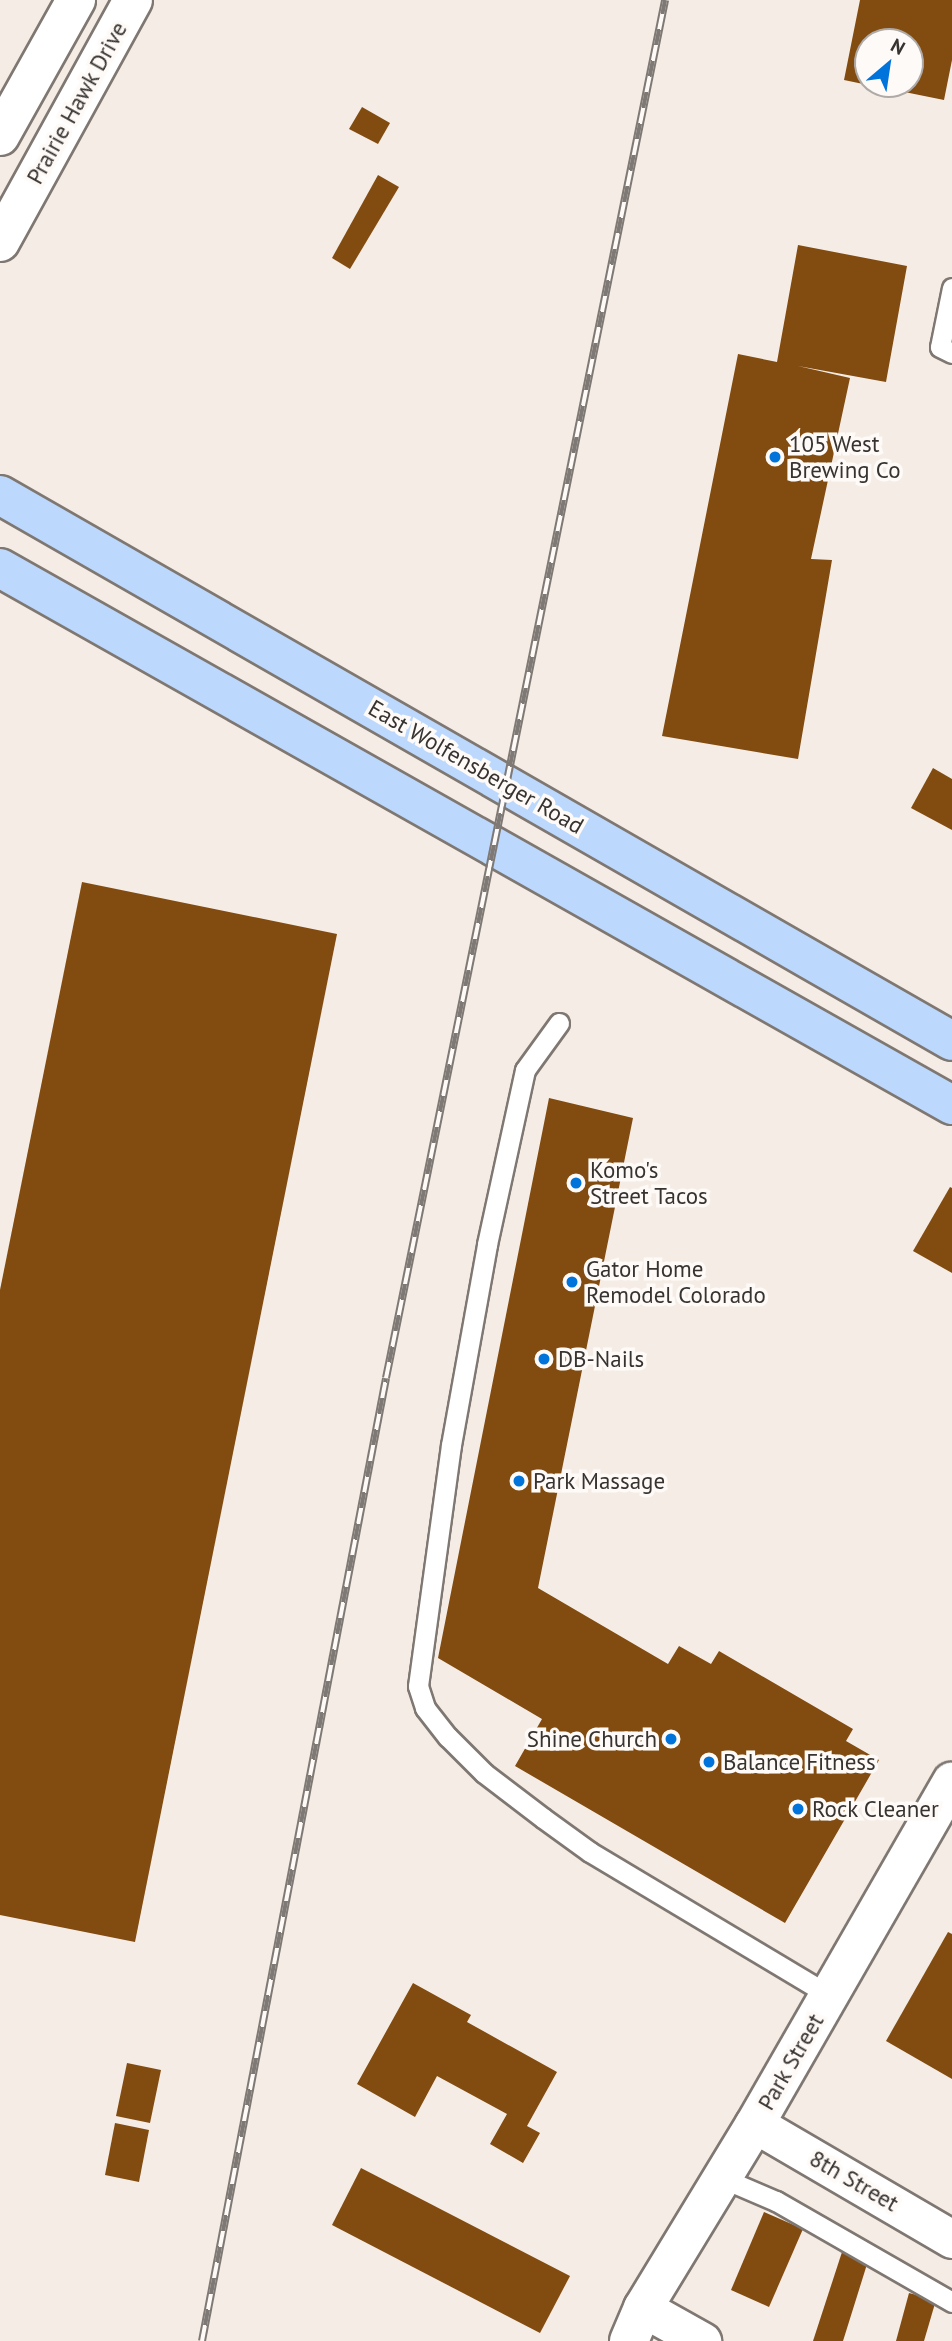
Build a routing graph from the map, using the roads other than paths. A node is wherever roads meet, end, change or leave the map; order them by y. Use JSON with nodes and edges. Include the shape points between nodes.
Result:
{"nodes":[{"id":1,"x":76,"y":0,"type":"edge"},
{"id":2,"x":133,"y":0,"type":"edge"},
{"id":3,"x":0,"y":136,"type":"edge"},
{"id":4,"x":0,"y":242,"type":"edge"},
{"id":5,"x":952,"y":288,"type":"edge"},
{"id":6,"x":952,"y":353,"type":"edge"},
{"id":7,"x":0,"y":495,"type":"edge"},
{"id":8,"x":0,"y":568,"type":"edge"},
{"id":9,"x":559,"y":1023,"type":"dead end"},
{"id":10,"x":952,"y":1041,"type":"edge"},
{"id":11,"x":952,"y":1105,"type":"edge"},
{"id":12,"x":952,"y":1782,"type":"edge"},
{"id":13,"x":829,"y":1995,"type":"junction"},
{"id":14,"x":755,"y":2124,"type":"junction"},
{"id":15,"x":723,"y":2178,"type":"junction"},
{"id":16,"x":952,"y":2239,"type":"edge"},
{"id":17,"x":952,"y":2302,"type":"edge"},
{"id":18,"x":636,"y":2325,"type":"edge"},
{"id":19,"x":702,"y":2341,"type":"edge"}],
"edges":[{"from":1,"to":3,"type":"street"},
{"from":2,"to":4,"type":"street","name":"Prairie Hawk Drive"},
{"from":5,"to":6,"type":"lane","via":[[940,346]]},
{"from":7,"to":10,"type":"main road","name":"East Wolfensberger Road"},
{"from":8,"to":11,"type":"main road"},
{"from":9,"to":13,"type":"lane","via":[[525,1070],[487,1245],[451,1445],[418,1686],[425,1708],[448,1737],[484,1773],[543,1818],[590,1852]]},
{"from":12,"to":13,"type":"street","name":"Park Street"},
{"from":13,"to":14,"type":"street","name":"Park Street"},
{"from":14,"to":15,"type":"street","name":"Park Street"},
{"from":14,"to":16,"type":"street","name":"8th Street"},
{"from":15,"to":17,"type":"lane","via":[[776,2201]]},
{"from":15,"to":18,"type":"street","name":"Park Street"},
{"from":18,"to":19,"type":"street"}]}
